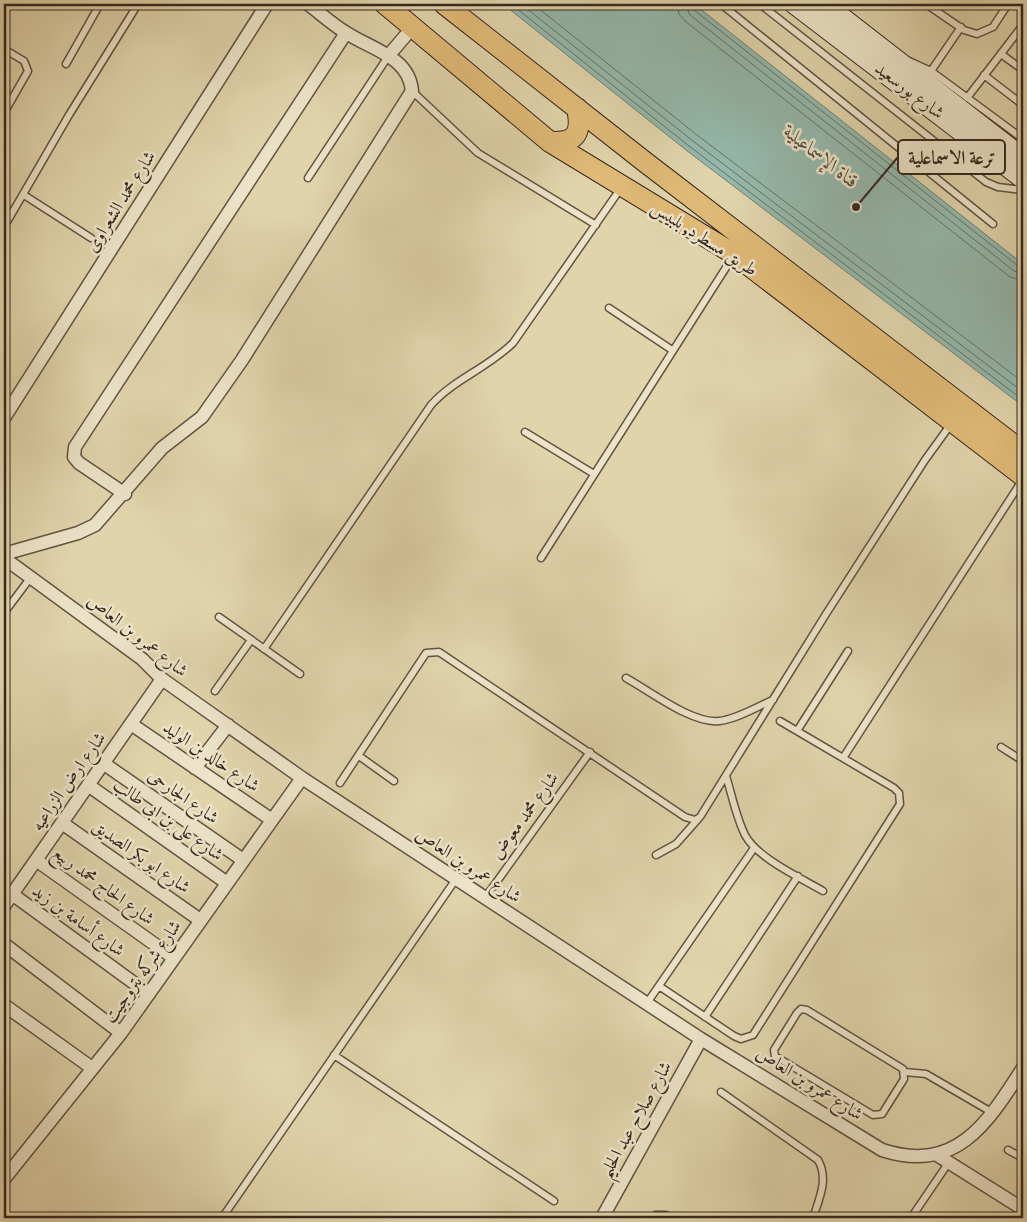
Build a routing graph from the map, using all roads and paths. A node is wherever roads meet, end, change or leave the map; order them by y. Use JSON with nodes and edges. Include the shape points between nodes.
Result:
{"nodes":[{"id":1,"x":100,"y":4,"type":"edge"},
{"id":2,"x":138,"y":4,"type":"edge"},
{"id":3,"x":267,"y":4,"type":"edge"},
{"id":4,"x":308,"y":4,"type":"edge"},
{"id":5,"x":385,"y":4,"type":"edge"},
{"id":6,"x":444,"y":4,"type":"edge"},
{"id":7,"x":721,"y":4,"type":"edge"},
{"id":8,"x":760,"y":4,"type":"edge"},
{"id":9,"x":794,"y":4,"type":"edge"},
{"id":10,"x":825,"y":4,"type":"edge"},
{"id":11,"x":926,"y":4,"type":"edge"},
{"id":12,"x":1008,"y":4,"type":"edge"},
{"id":13,"x":1023,"y":25,"type":"edge"},
{"id":14,"x":961,"y":27,"type":"junction"},
{"id":15,"x":412,"y":28,"type":"junction"},
{"id":16,"x":346,"y":33,"type":"junction"},
{"id":17,"x":4,"y":49,"type":"edge"},
{"id":18,"x":1001,"y":54,"type":"junction"},
{"id":19,"x":389,"y":55,"type":"junction"},
{"id":20,"x":895,"y":59,"type":"junction"},
{"id":21,"x":66,"y":64,"type":"dead end"},
{"id":22,"x":1023,"y":70,"type":"edge"},
{"id":23,"x":930,"y":71,"type":"junction"},
{"id":24,"x":984,"y":75,"type":"junction"},
{"id":25,"x":412,"y":91,"type":"junction"},
{"id":26,"x":967,"y":98,"type":"junction"},
{"id":27,"x":1023,"y":105,"type":"edge"},
{"id":28,"x":577,"y":108,"type":"junction"},
{"id":29,"x":4,"y":113,"type":"edge"},
{"id":30,"x":1023,"y":140,"type":"edge"},
{"id":31,"x":550,"y":142,"type":"junction"},
{"id":32,"x":1023,"y":158,"type":"edge"},
{"id":33,"x":308,"y":178,"type":"dead end"},
{"id":34,"x":1023,"y":179,"type":"edge"},
{"id":35,"x":622,"y":186,"type":"junction"},
{"id":36,"x":1023,"y":190,"type":"edge"},
{"id":37,"x":24,"y":195,"type":"junction"},
{"id":38,"x":993,"y":224,"type":"dead end"},
{"id":39,"x":596,"y":225,"type":"junction"},
{"id":40,"x":4,"y":227,"type":"edge"},
{"id":41,"x":91,"y":238,"type":"dead end"},
{"id":42,"x":734,"y":254,"type":"junction"},
{"id":43,"x":609,"y":308,"type":"dead end"},
{"id":44,"x":672,"y":350,"type":"junction"},
{"id":45,"x":4,"y":418,"type":"edge"},
{"id":46,"x":953,"y":421,"type":"junction"},
{"id":47,"x":525,"y":432,"type":"dead end"},
{"id":48,"x":1023,"y":452,"type":"edge"},
{"id":49,"x":594,"y":474,"type":"junction"},
{"id":50,"x":1023,"y":477,"type":"edge"},
{"id":51,"x":124,"y":494,"type":"junction"},
{"id":52,"x":4,"y":554,"type":"edge"},
{"id":53,"x":4,"y":558,"type":"edge"},
{"id":54,"x":541,"y":558,"type":"dead end"},
{"id":55,"x":31,"y":577,"type":"junction"},
{"id":56,"x":4,"y":613,"type":"edge"},
{"id":57,"x":219,"y":617,"type":"dead end"},
{"id":58,"x":251,"y":640,"type":"junction"},
{"id":59,"x":264,"y":649,"type":"junction"},
{"id":60,"x":848,"y":651,"type":"dead end"},
{"id":61,"x":300,"y":674,"type":"dead end"},
{"id":62,"x":626,"y":678,"type":"dead end"},
{"id":63,"x":162,"y":679,"type":"junction"},
{"id":64,"x":215,"y":691,"type":"dead end"},
{"id":65,"x":774,"y":700,"type":"junction"},
{"id":66,"x":780,"y":721,"type":"dead end"},
{"id":67,"x":131,"y":724,"type":"junction"},
{"id":68,"x":228,"y":725,"type":"junction"},
{"id":69,"x":798,"y":731,"type":"junction"},
{"id":70,"x":1001,"y":747,"type":"dead end"},
{"id":71,"x":590,"y":752,"type":"junction"},
{"id":72,"x":359,"y":756,"type":"junction"},
{"id":73,"x":843,"y":758,"type":"junction"},
{"id":74,"x":1023,"y":760,"type":"edge"},
{"id":75,"x":103,"y":763,"type":"junction"},
{"id":76,"x":195,"y":768,"type":"junction"},
{"id":77,"x":726,"y":776,"type":"junction"},
{"id":78,"x":302,"y":778,"type":"junction"},
{"id":79,"x":394,"y":781,"type":"dead end"},
{"id":80,"x":340,"y":783,"type":"dead end"},
{"id":81,"x":88,"y":785,"type":"junction"},
{"id":82,"x":700,"y":817,"type":"junction"},
{"id":83,"x":272,"y":820,"type":"junction"},
{"id":84,"x":62,"y":823,"type":"junction"},
{"id":85,"x":754,"y":848,"type":"junction"},
{"id":86,"x":656,"y":855,"type":"dead end"},
{"id":87,"x":36,"y":860,"type":"junction"},
{"id":88,"x":243,"y":860,"type":"junction"},
{"id":89,"x":798,"y":876,"type":"junction"},
{"id":90,"x":456,"y":879,"type":"junction"},
{"id":91,"x":227,"y":883,"type":"junction"},
{"id":92,"x":823,"y":891,"type":"dead end"},
{"id":93,"x":12,"y":894,"type":"junction"},
{"id":94,"x":485,"y":898,"type":"junction"},
{"id":95,"x":4,"y":906,"type":"edge"},
{"id":96,"x":200,"y":920,"type":"junction"},
{"id":97,"x":4,"y":944,"type":"edge"},
{"id":98,"x":174,"y":958,"type":"junction"},
{"id":99,"x":659,"y":986,"type":"junction"},
{"id":100,"x":149,"y":994,"type":"junction"},
{"id":101,"x":647,"y":1003,"type":"junction"},
{"id":102,"x":4,"y":1005,"type":"edge"},
{"id":103,"x":705,"y":1017,"type":"junction"},
{"id":104,"x":121,"y":1033,"type":"junction"},
{"id":105,"x":701,"y":1039,"type":"junction"},
{"id":106,"x":334,"y":1055,"type":"junction"},
{"id":107,"x":92,"y":1068,"type":"junction"},
{"id":108,"x":1023,"y":1068,"type":"edge"},
{"id":109,"x":905,"y":1072,"type":"junction"},
{"id":110,"x":721,"y":1092,"type":"dead end"},
{"id":111,"x":993,"y":1113,"type":"junction"},
{"id":112,"x":1008,"y":1150,"type":"dead end"},
{"id":113,"x":938,"y":1155,"type":"junction"},
{"id":114,"x":1023,"y":1158,"type":"edge"},
{"id":115,"x":949,"y":1162,"type":"junction"},
{"id":116,"x":4,"y":1180,"type":"edge"},
{"id":117,"x":554,"y":1202,"type":"dead end"},
{"id":118,"x":1023,"y":1208,"type":"edge"},
{"id":119,"x":912,"y":1216,"type":"edge"},
{"id":120,"x":222,"y":1218,"type":"edge"},
{"id":121,"x":602,"y":1218,"type":"edge"},
{"id":122,"x":653,"y":1218,"type":"edge"},
{"id":123,"x":672,"y":1218,"type":"edge"},
{"id":124,"x":813,"y":1218,"type":"edge"},
{"id":125,"x":920,"y":1218,"type":"edge"}],
"edges":[{"from":1,"to":21,"type":"lane"},
{"from":2,"to":37,"type":"lane"},
{"from":3,"to":45,"type":"street","name":"شارع محمد الشعراوى"},
{"from":4,"to":16,"type":"street"},
{"from":5,"to":15,"type":"main road","name":"طريق مسطرد, بلبيس"},
{"from":6,"to":28,"type":"main road","name":"طريق مسطرد, بلبيس"},
{"from":7,"to":38,"type":"lane"},
{"from":8,"to":36,"type":"lane","via":[[986,182]]},
{"from":9,"to":34,"type":"main road","name":"شارع بورسعيد"},
{"from":10,"to":20,"type":"main road","name":"شارع بورسعيد"},
{"from":11,"to":14,"type":"lane"},
{"from":12,"to":14,"type":"lane","via":[[986,32],[973,33]]},
{"from":13,"to":18,"type":"lane"},
{"from":14,"to":23,"type":"lane"},
{"from":15,"to":19,"type":"street"},
{"from":15,"to":31,"type":"main road","name":"طريق مسطرد, بلبيس"},
{"from":16,"to":19,"type":"street"},
{"from":16,"to":51,"type":"street","via":[[75,447],[74,457],[79,463]]},
{"from":17,"to":29,"type":"lane","via":[[24,61],[28,71]]},
{"from":18,"to":22,"type":"lane"},
{"from":18,"to":24,"type":"lane"},
{"from":19,"to":25,"type":"street","via":[[407,71]]},
{"from":19,"to":33,"type":"lane"},
{"from":20,"to":23,"type":"lane"},
{"from":20,"to":32,"type":"main road","name":"شارع بورسعيد"},
{"from":23,"to":26,"type":"lane"},
{"from":24,"to":26,"type":"lane"},
{"from":24,"to":27,"type":"lane"},
{"from":25,"to":39,"type":"lane","via":[[478,153]]},
{"from":25,"to":51,"type":"street","via":[[211,405],[202,417],[162,448]]},
{"from":26,"to":30,"type":"lane"},
{"from":28,"to":31,"type":"main road","via":[[579,129],[573,138]]},
{"from":28,"to":48,"type":"main road","name":"طريق مسطرد, بلبيس"},
{"from":31,"to":35,"type":"main road","name":"طريق مسطرد, بلبيس"},
{"from":35,"to":39,"type":"lane"},
{"from":35,"to":42,"type":"main road","name":"طريق مسطرد, بلبيس"},
{"from":37,"to":40,"type":"lane"},
{"from":37,"to":41,"type":"lane"},
{"from":39,"to":59,"type":"lane","via":[[512,343],[496,359],[446,390],[431,405]]},
{"from":42,"to":44,"type":"lane"},
{"from":42,"to":46,"type":"main road","name":"طريق مسطرد, بلبيس"},
{"from":43,"to":44,"type":"lane"},
{"from":44,"to":49,"type":"lane"},
{"from":46,"to":50,"type":"main road","name":"طريق مسطرد, بلبيس"},
{"from":46,"to":65,"type":"lane","via":[[924,460]]},
{"from":47,"to":49,"type":"lane"},
{"from":49,"to":54,"type":"lane"},
{"from":50,"to":73,"type":"lane"},
{"from":51,"to":52,"type":"street","via":[[95,525],[86,530]]},
{"from":53,"to":55,"type":"street","name":"شارع عمرو بن العاص"},
{"from":55,"to":56,"type":"lane"},
{"from":55,"to":63,"type":"street","name":"شارع عمرو بن العاص","via":[[142,659]]},
{"from":57,"to":58,"type":"lane"},
{"from":58,"to":59,"type":"lane"},
{"from":58,"to":64,"type":"lane"},
{"from":59,"to":61,"type":"lane"},
{"from":60,"to":69,"type":"lane"},
{"from":62,"to":65,"type":"lane","via":[[691,716],[705,720],[727,719]]},
{"from":63,"to":67,"type":"street","name":"شارع ارض الزراعيه"},
{"from":63,"to":68,"type":"street","name":"شارع عمرو بن العاص"},
{"from":65,"to":77,"type":"lane"},
{"from":66,"to":69,"type":"lane"},
{"from":67,"to":75,"type":"street","name":"شارع ارض الزراعيه"},
{"from":67,"to":76,"type":"street","name":"شارع خالد بن الوليد"},
{"from":68,"to":76,"type":"street"},
{"from":68,"to":78,"type":"street","name":"شارع عمرو بن العاص"},
{"from":69,"to":73,"type":"lane"},
{"from":70,"to":74,"type":"lane"},
{"from":71,"to":72,"type":"lane","via":[[439,652],[432,651],[426,653]]},
{"from":71,"to":82,"type":"lane","via":[[685,817],[695,820]]},
{"from":71,"to":94,"type":"lane","name":"شارع محمد معوض"},
{"from":72,"to":79,"type":"lane"},
{"from":72,"to":80,"type":"lane"},
{"from":73,"to":103,"type":"lane","via":[[897,790],[900,804],[756,1032],[746,1038],[738,1038]]},
{"from":75,"to":81,"type":"street","name":"شارع ارض الزراعيه"},
{"from":75,"to":88,"type":"street","name":"شارع الجارحى"},
{"from":76,"to":83,"type":"street","name":"شارع خالد بن الوليد"},
{"from":77,"to":82,"type":"lane"},
{"from":77,"to":85,"type":"lane","via":[[745,834]]},
{"from":78,"to":83,"type":"street","name":"شارع شركه بتروجيت"},
{"from":78,"to":90,"type":"street","name":"شارع عمرو بن العاص"},
{"from":81,"to":84,"type":"street","name":"شارع ارض الزراعيه"},
{"from":81,"to":91,"type":"street","name":"شارع على بن ابى طالب"},
{"from":82,"to":86,"type":"lane","via":[[676,844]]},
{"from":83,"to":88,"type":"street","name":"شارع شركه بتروجيت"},
{"from":84,"to":87,"type":"street","name":"شارع ارض الزراعيه"},
{"from":84,"to":96,"type":"street","name":"شارع ابو بكر الصديق"},
{"from":85,"to":89,"type":"lane"},
{"from":85,"to":99,"type":"lane"},
{"from":87,"to":93,"type":"street","name":"شارع ارض الزراعيه"},
{"from":87,"to":98,"type":"street","name":"شارع الحاج محمد ربيع"},
{"from":88,"to":91,"type":"street","name":"شارع شركه بتروجيت"},
{"from":89,"to":92,"type":"lane"},
{"from":89,"to":103,"type":"lane"},
{"from":90,"to":94,"type":"street","name":"شارع عمرو بن العاص"},
{"from":90,"to":106,"type":"lane"},
{"from":91,"to":96,"type":"street","name":"شارع شركه بتروجيت"},
{"from":93,"to":95,"type":"street","name":"شارع ارض الزراعيه"},
{"from":93,"to":100,"type":"street","name":"شارع أسامة بن زيد"},
{"from":94,"to":101,"type":"street","name":"شارع عمرو بن العاص"},
{"from":96,"to":98,"type":"street","name":"شارع شركه بتروجيت"},
{"from":97,"to":104,"type":"street"},
{"from":98,"to":100,"type":"street","name":"شارع شركه بتروجيت"},
{"from":99,"to":101,"type":"lane"},
{"from":99,"to":103,"type":"lane"},
{"from":100,"to":104,"type":"street","name":"شارع شركه بتروجيت"},
{"from":101,"to":105,"type":"street","name":"شارع عمرو بن العاص"},
{"from":102,"to":107,"type":"street"},
{"from":104,"to":107,"type":"street","name":"شارع شركه بتروجيت"},
{"from":105,"to":113,"type":"street","name":"شارع عمرو بن العاص","via":[[882,1150],[900,1156]]},
{"from":105,"to":121,"type":"street","name":"شارع صلاح عبد الحليم"},
{"from":106,"to":117,"type":"lane"},
{"from":106,"to":120,"type":"lane"},
{"from":107,"to":116,"type":"street","name":"شارع شركه بتروجيت"},
{"from":108,"to":111,"type":"street"},
{"from":109,"to":109,"type":"lane","via":[[804,1009],[797,1013],[774,1050],[777,1058],[875,1116],[884,1112]]},
{"from":109,"to":111,"type":"lane","via":[[926,1074]]},
{"from":110,"to":124,"type":"lane","via":[[818,1160],[825,1179]]},
{"from":111,"to":113,"type":"street","via":[[965,1140]]},
{"from":112,"to":114,"type":"lane"},
{"from":113,"to":115,"type":"street"},
{"from":115,"to":118,"type":"street"},
{"from":115,"to":119,"type":"lane"},
{"from":119,"to":125,"type":"lane"},
{"from":122,"to":123,"type":"lane","via":[[660,1214]]}]}
